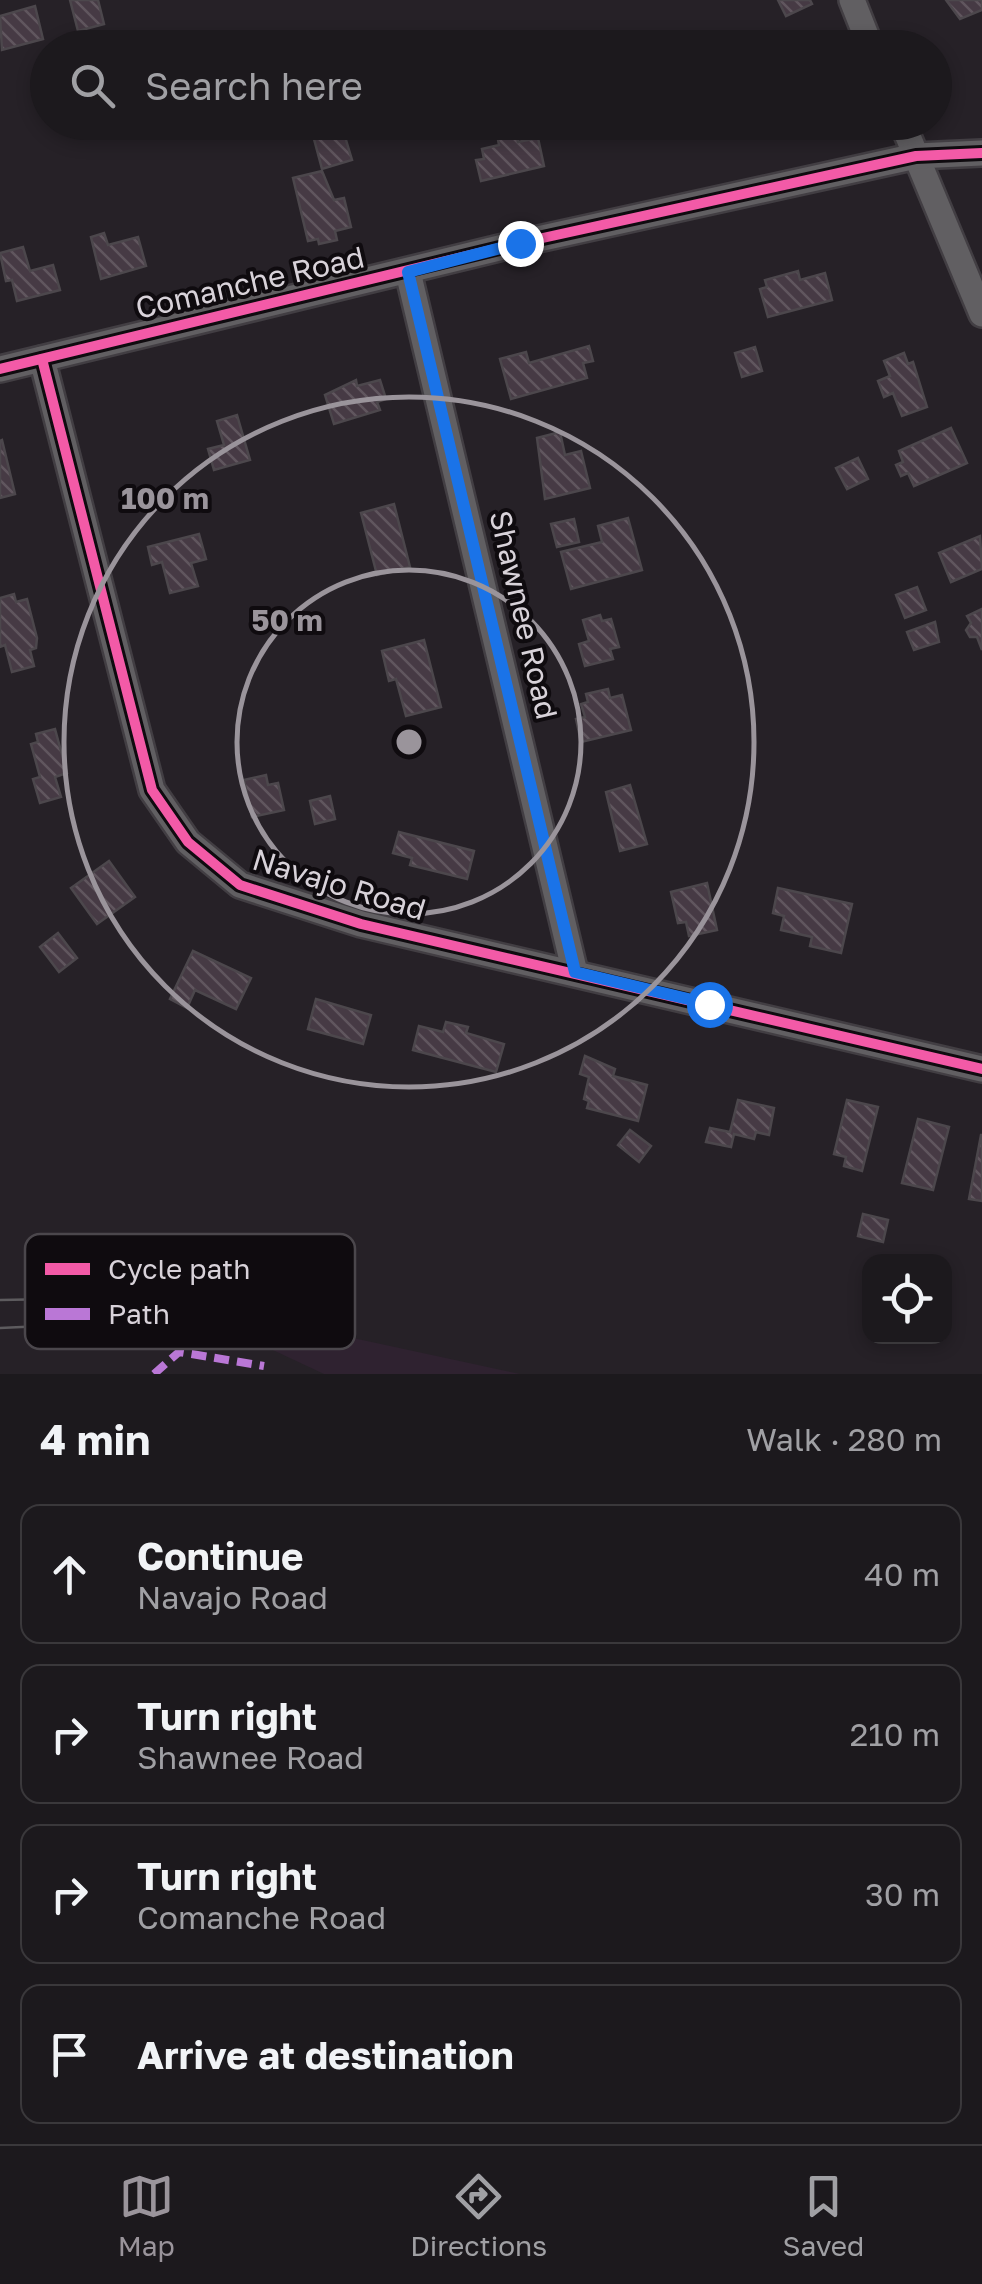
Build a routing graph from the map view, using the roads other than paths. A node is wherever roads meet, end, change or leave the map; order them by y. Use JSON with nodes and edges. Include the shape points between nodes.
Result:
{"nodes":[{"id":1,"x":852,"y":0,"type":"edge"},
{"id":2,"x":864,"y":30,"type":"edge"},
{"id":3,"x":909,"y":140,"type":"edge"},
{"id":4,"x":982,"y":153,"type":"edge"},
{"id":5,"x":916,"y":156,"type":"junction"},
{"id":6,"x":408,"y":272,"type":"junction"},
{"id":7,"x":982,"y":314,"type":"edge"},
{"id":8,"x":42,"y":359,"type":"junction"},
{"id":9,"x":0,"y":369,"type":"edge"},
{"id":10,"x":575,"y":972,"type":"junction"},
{"id":11,"x":982,"y":1069,"type":"edge"}],
"edges":[{"from":1,"to":2,"type":"street"},
{"from":3,"to":5,"type":"street"},
{"from":4,"to":5,"type":"street","name":"Comanche Road"},
{"from":5,"to":6,"type":"street","name":"Comanche Road"},
{"from":5,"to":7,"type":"street"},
{"from":6,"to":8,"type":"street","name":"Comanche Road"},
{"from":6,"to":10,"type":"street","name":"Shawnee Road"},
{"from":8,"to":9,"type":"street","name":"Comanche Road"},
{"from":8,"to":10,"type":"street","name":"Navajo Road","via":[[152,790],[188,842],[240,885],[362,924]]},
{"from":10,"to":11,"type":"street","name":"Navajo Road"}]}
